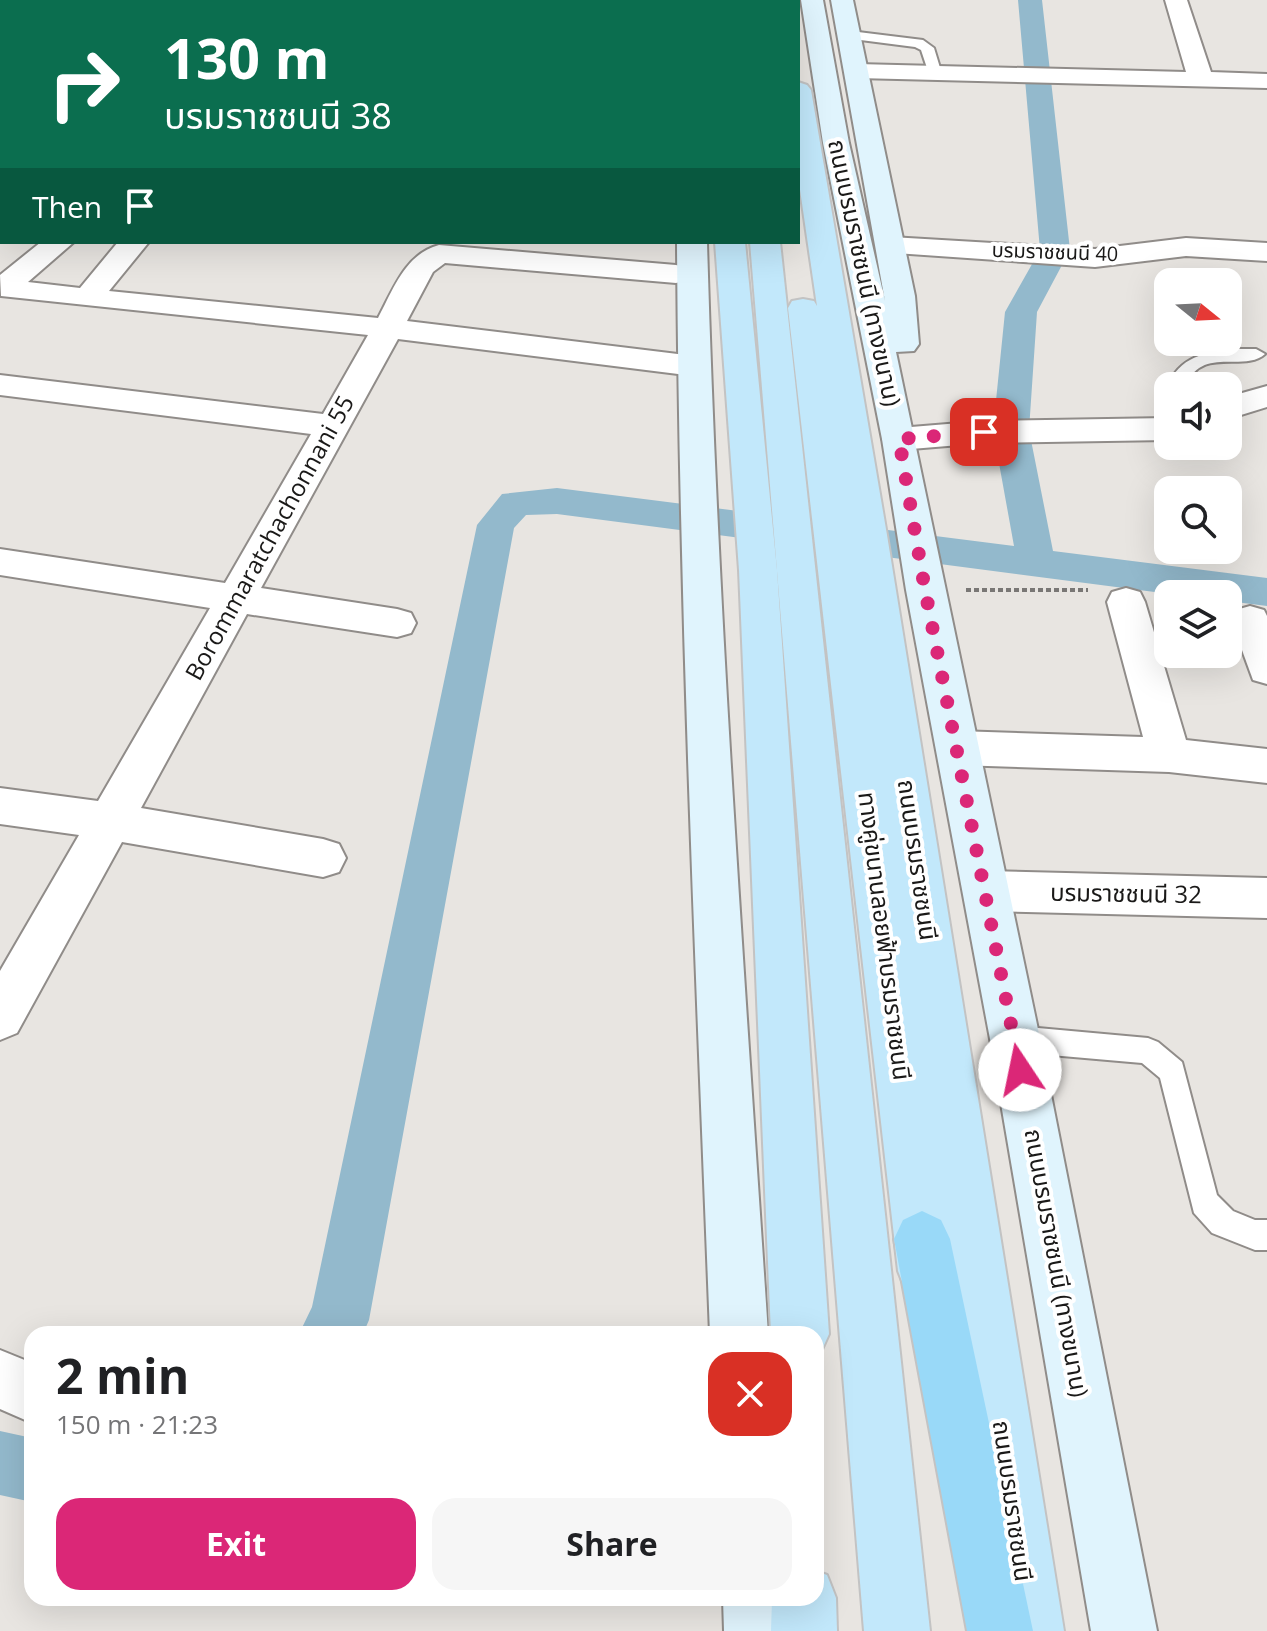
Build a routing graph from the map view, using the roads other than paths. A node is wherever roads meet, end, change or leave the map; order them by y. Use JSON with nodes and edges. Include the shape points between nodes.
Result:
{"nodes":[{"id":1,"x":812,"y":0,"type":"edge"},
{"id":2,"x":842,"y":0,"type":"edge"},
{"id":3,"x":1176,"y":0,"type":"edge"},
{"id":4,"x":850,"y":35,"type":"junction"},
{"id":5,"x":857,"y":71,"type":"junction"},
{"id":6,"x":934,"y":71,"type":"junction"},
{"id":7,"x":1200,"y":78,"type":"junction"},
{"id":8,"x":1267,"y":81,"type":"edge"},
{"id":9,"x":800,"y":95,"type":"edge"},
{"id":10,"x":820,"y":140,"type":"junction"},
{"id":11,"x":57,"y":244,"type":"edge"},
{"id":12,"x":132,"y":244,"type":"edge"},
{"id":13,"x":675,"y":244,"type":"edge"},
{"id":14,"x":692,"y":244,"type":"edge"},
{"id":15,"x":730,"y":244,"type":"edge"},
{"id":16,"x":765,"y":244,"type":"edge"},
{"id":17,"x":795,"y":244,"type":"edge"},
{"id":18,"x":891,"y":246,"type":"junction"},
{"id":19,"x":1267,"y":252,"type":"edge"},
{"id":20,"x":676,"y":274,"type":"junction"},
{"id":21,"x":89,"y":296,"type":"junction"},
{"id":22,"x":388,"y":328,"type":"junction"},
{"id":23,"x":1256,"y":354,"type":"dead end"},
{"id":24,"x":694,"y":366,"type":"junction"},
{"id":25,"x":1185,"y":372,"type":"edge"},
{"id":26,"x":0,"y":385,"type":"edge"},
{"id":27,"x":1267,"y":396,"type":"edge"},
{"id":28,"x":1242,"y":404,"type":"edge"},
{"id":29,"x":332,"y":426,"type":"junction"},
{"id":30,"x":1154,"y":429,"type":"edge"},
{"id":31,"x":899,"y":439,"type":"junction"},
{"id":32,"x":0,"y":562,"type":"edge"},
{"id":33,"x":1111,"y":596,"type":"road end"},
{"id":34,"x":237,"y":597,"type":"junction"},
{"id":35,"x":1250,"y":620,"type":"dead end"},
{"id":36,"x":397,"y":623,"type":"dead end"},
{"id":37,"x":1267,"y":669,"type":"edge"},
{"id":38,"x":957,"y":748,"type":"junction"},
{"id":39,"x":1169,"y":755,"type":"junction"},
{"id":40,"x":1267,"y":766,"type":"edge"},
{"id":41,"x":0,"y":806,"type":"edge"},
{"id":42,"x":110,"y":821,"type":"junction"},
{"id":43,"x":323,"y":858,"type":"dead end"},
{"id":44,"x":986,"y":891,"type":"junction"},
{"id":45,"x":1267,"y":898,"type":"edge"},
{"id":46,"x":0,"y":1017,"type":"edge"},
{"id":47,"x":1015,"y":1039,"type":"junction"},
{"id":48,"x":1267,"y":1235,"type":"edge"},
{"id":49,"x":922,"y":1239,"type":"junction"},
{"id":50,"x":739,"y":1326,"type":"edge"},
{"id":51,"x":800,"y":1326,"type":"edge"},
{"id":52,"x":0,"y":1379,"type":"edge"},
{"id":53,"x":24,"y":1390,"type":"edge"},
{"id":54,"x":755,"y":1606,"type":"edge"},
{"id":55,"x":804,"y":1606,"type":"edge"},
{"id":56,"x":757,"y":1631,"type":"edge"},
{"id":57,"x":804,"y":1631,"type":"edge"},
{"id":58,"x":897,"y":1631,"type":"edge"},
{"id":59,"x":971,"y":1631,"type":"edge"},
{"id":60,"x":1000,"y":1631,"type":"edge"},
{"id":61,"x":1031,"y":1631,"type":"edge"},
{"id":62,"x":1124,"y":1631,"type":"edge"}],
"edges":[{"from":1,"to":10,"type":"main road","name":"ถนนบรมราชชนนี (ทางขนาน)"},
{"from":2,"to":4,"type":"main road"},
{"from":3,"to":7,"type":"street"},
{"from":4,"to":5,"type":"main road"},
{"from":4,"to":6,"type":"lane","via":[[918,43],[927,48]]},
{"from":5,"to":6,"type":"street"},
{"from":5,"to":18,"type":"main road"},
{"from":6,"to":7,"type":"street"},
{"from":7,"to":8,"type":"street"},
{"from":9,"to":10,"type":"main road","name":"ถนนบรมราชชนนี"},
{"from":10,"to":31,"type":"main road","name":"ถนนบรมราชชนนี (ทางขนาน)"},
{"from":10,"to":61,"type":"main road","name":"ถนนบรมราชชนนี","via":[[876,586]]},
{"from":11,"to":21,"type":"street","via":[[9,287]]},
{"from":12,"to":21,"type":"street"},
{"from":13,"to":20,"type":"main road"},
{"from":14,"to":24,"type":"main road"},
{"from":15,"to":51,"type":"main road","via":[[758,570]]},
{"from":16,"to":58,"type":"main road","name":"ทางคู่ขนานลอยฟ้าบรมราชชนนี"},
{"from":17,"to":49,"type":"main road","name":"ทางคู่ขนานลอยฟ้าบรมราชชนนี"},
{"from":18,"to":19,"type":"street","name":"บรมราชชนนี 40","via":[[1082,257],[1186,247]]},
{"from":18,"to":31,"type":"main road","via":[[903,338]]},
{"from":20,"to":22,"type":"street","name":"Borommaratchachonnani 55","via":[[439,254],[421,267]]},
{"from":20,"to":24,"type":"main road"},
{"from":21,"to":22,"type":"street"},
{"from":22,"to":24,"type":"street"},
{"from":22,"to":29,"type":"street","name":"Borommaratchachonnani 55"},
{"from":23,"to":25,"type":"lane","via":[[1220,355]]},
{"from":24,"to":50,"type":"main road"},
{"from":26,"to":29,"type":"street"},
{"from":27,"to":28,"type":"street"},
{"from":29,"to":34,"type":"street","name":"Borommaratchachonnani 55"},
{"from":30,"to":31,"type":"street"},
{"from":31,"to":38,"type":"main road","name":"ถนนบรมราชชนนี (ทางขนาน)"},
{"from":32,"to":34,"type":"street"},
{"from":33,"to":39,"type":"street"},
{"from":34,"to":36,"type":"street"},
{"from":34,"to":42,"type":"street","name":"Borommaratchachonnani 55"},
{"from":35,"to":37,"type":"street"},
{"from":38,"to":39,"type":"street"},
{"from":38,"to":44,"type":"main road","name":"ถนนบรมราชชนนี (ทางขนาน)"},
{"from":39,"to":40,"type":"street"},
{"from":41,"to":42,"type":"street"},
{"from":42,"to":43,"type":"street"},
{"from":42,"to":46,"type":"street","name":"Borommaratchachonnani 55"},
{"from":44,"to":45,"type":"street","name":"บรมราชชนนี 32"},
{"from":44,"to":47,"type":"main road","name":"ถนนบรมราชชนนี (ทางขนาน)"},
{"from":47,"to":48,"type":"lane","via":[[1148,1051],[1172,1071],[1204,1203],[1223,1222]]},
{"from":47,"to":62,"type":"main road","name":"ถนนบรมราชชนนี (ทางขนาน)"},
{"from":49,"to":59,"type":"main road","name":"ทางคู่ขนานลอยฟ้าบรมราชชนนี"},
{"from":49,"to":60,"type":"highway"},
{"from":52,"to":53,"type":"street"},
{"from":54,"to":56,"type":"main road"},
{"from":55,"to":57,"type":"main road"}]}
